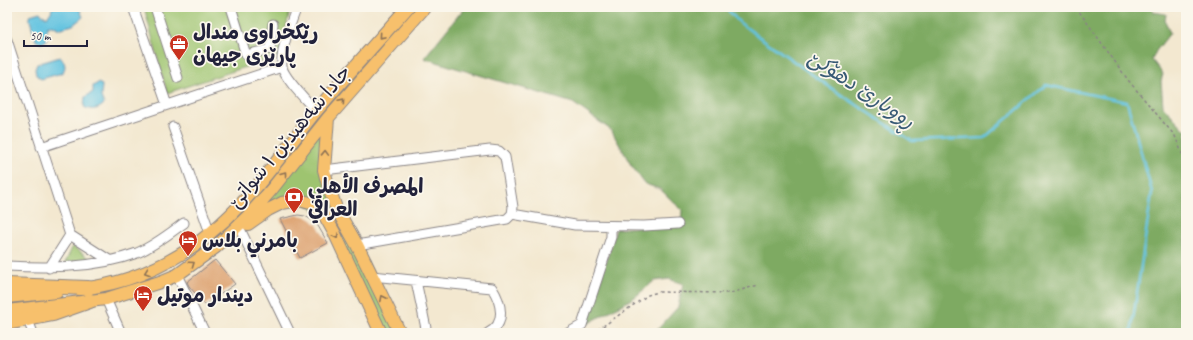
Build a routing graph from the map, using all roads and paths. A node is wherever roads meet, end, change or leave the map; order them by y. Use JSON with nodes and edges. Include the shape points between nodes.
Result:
{"nodes":[{"id":1,"x":134,"y":7,"type":"edge"},
{"id":2,"x":155,"y":7,"type":"edge"},
{"id":3,"x":231,"y":7,"type":"edge"},
{"id":4,"x":297,"y":7,"type":"edge"},
{"id":5,"x":408,"y":7,"type":"edge"},
{"id":6,"x":425,"y":7,"type":"edge"},
{"id":7,"x":1076,"y":7,"type":"edge"},
{"id":8,"x":273,"y":24,"type":"dead end"},
{"id":9,"x":7,"y":40,"type":"edge"},
{"id":10,"x":282,"y":68,"type":"junction"},
{"id":11,"x":178,"y":78,"type":"dead end"},
{"id":12,"x":167,"y":105,"type":"junction"},
{"id":13,"x":316,"y":111,"type":"junction"},
{"id":14,"x":328,"y":118,"type":"junction"},
{"id":15,"x":173,"y":127,"type":"dead end"},
{"id":16,"x":41,"y":147,"type":"junction"},
{"id":17,"x":1186,"y":163,"type":"edge"},
{"id":18,"x":324,"y":170,"type":"junction"},
{"id":19,"x":512,"y":214,"type":"junction"},
{"id":20,"x":184,"y":223,"type":"dead end"},
{"id":21,"x":678,"y":224,"type":"dead end"},
{"id":22,"x":611,"y":226,"type":"junction"},
{"id":23,"x":240,"y":229,"type":"junction"},
{"id":24,"x":210,"y":233,"type":"junction"},
{"id":25,"x":70,"y":235,"type":"junction"},
{"id":26,"x":356,"y":245,"type":"junction"},
{"id":27,"x":216,"y":247,"type":"junction"},
{"id":28,"x":109,"y":260,"type":"junction"},
{"id":29,"x":7,"y":266,"type":"edge"},
{"id":30,"x":49,"y":268,"type":"junction"},
{"id":31,"x":177,"y":275,"type":"junction"},
{"id":32,"x":373,"y":278,"type":"junction"},
{"id":33,"x":416,"y":280,"type":"junction"},
{"id":34,"x":7,"y":285,"type":"edge"},
{"id":35,"x":758,"y":285,"type":"dead end"},
{"id":36,"x":360,"y":288,"type":"junction"},
{"id":37,"x":89,"y":295,"type":"junction"},
{"id":38,"x":7,"y":297,"type":"edge"},
{"id":39,"x":106,"y":299,"type":"junction"},
{"id":40,"x":7,"y":311,"type":"edge"},
{"id":41,"x":7,"y":323,"type":"edge"},
{"id":42,"x":30,"y":327,"type":"edge"},
{"id":43,"x":121,"y":333,"type":"edge"},
{"id":44,"x":205,"y":333,"type":"edge"},
{"id":45,"x":290,"y":333,"type":"edge"},
{"id":46,"x":381,"y":333,"type":"edge"},
{"id":47,"x":400,"y":333,"type":"edge"},
{"id":48,"x":427,"y":333,"type":"edge"},
{"id":49,"x":488,"y":333,"type":"edge"},
{"id":50,"x":568,"y":333,"type":"edge"},
{"id":51,"x":592,"y":333,"type":"edge"}],
"edges":[{"from":1,"to":12,"type":"street"},
{"from":2,"to":11,"type":"street"},
{"from":3,"to":8,"type":"street","via":[[246,55],[270,49]]},
{"from":4,"to":10,"type":"street","via":[[290,24]]},
{"from":5,"to":13,"type":"main road","name":"جادا شەهیدێن ١ شواتێ","one_way":true},
{"from":14,"to":6,"type":"main road","name":"جادا شەهیدێن ١ شواتێ","one_way":true},
{"from":7,"to":17,"type":"path","via":[[1128,80],[1175,136]]},
{"from":9,"to":16,"type":"street"},
{"from":10,"to":12,"type":"street"},
{"from":10,"to":13,"type":"street"},
{"from":12,"to":16,"type":"street"},
{"from":13,"to":24,"type":"main road","name":"جادا شەهیدێن ١ شواتێ","via":[[261,181]]},
{"from":18,"to":14,"type":"main road","one_way":true},
{"from":27,"to":14,"type":"main road","name":"جادا شەهیدێن ١ شواتێ","one_way":true,"via":[[272,189]]},
{"from":15,"to":24,"type":"street"},
{"from":16,"to":25,"type":"street"},
{"from":18,"to":19,"type":"street","via":[[499,151],[504,156]]},
{"from":18,"to":26,"type":"main road","via":[[336,208]]},
{"from":19,"to":22,"type":"street","via":[[575,225]]},
{"from":19,"to":26,"type":"street","via":[[507,219]]},
{"from":20,"to":28,"type":"street","via":[[138,252]]},
{"from":21,"to":22,"type":"street"},
{"from":22,"to":50,"type":"street","via":[[611,237],[582,325]]},
{"from":23,"to":27,"type":"main road"},
{"from":23,"to":36,"type":"main road","one_way":true,"via":[[282,203],[299,200],[314,204],[325,216]]},
{"from":23,"to":45,"type":"street"},
{"from":24,"to":37,"type":"main road","name":"جادا شەهیدێن ١ شواتێ","one_way":true,"via":[[182,254],[155,269]]},
{"from":25,"to":28,"type":"street"},
{"from":25,"to":30,"type":"street"},
{"from":26,"to":32,"type":"main road"},
{"from":31,"to":27,"type":"main road","name":"جادا شەهیدێن ١ شواتێ","one_way":true},
{"from":28,"to":30,"type":"street"},
{"from":29,"to":30,"type":"street"},
{"from":31,"to":39,"type":"main road","name":"جادا شەهیدێن ١ شواتێ"},
{"from":31,"to":44,"type":"street"},
{"from":32,"to":33,"type":"street"},
{"from":32,"to":36,"type":"main road"},
{"from":47,"to":32,"type":"main road","one_way":true},
{"from":33,"to":48,"type":"street"},
{"from":33,"to":49,"type":"street","via":[[492,288],[498,297],[500,318],[493,331]]},
{"from":34,"to":37,"type":"highway"},
{"from":35,"to":51,"type":"path","via":[[731,293],[658,292],[648,295]]},
{"from":36,"to":46,"type":"main road"},
{"from":37,"to":38,"type":"main road","name":"جادا شەهیدێن ١ شواتێ"},
{"from":37,"to":39,"type":"main road","name":"جادا شەهیدێن ١ شواتێ"},
{"from":37,"to":40,"type":"main road","name":"جادا شەهیدێن ١ شواتێ"},
{"from":37,"to":42,"type":"highway"},
{"from":39,"to":43,"type":"street"},
{"from":41,"to":42,"type":"highway"}]}
